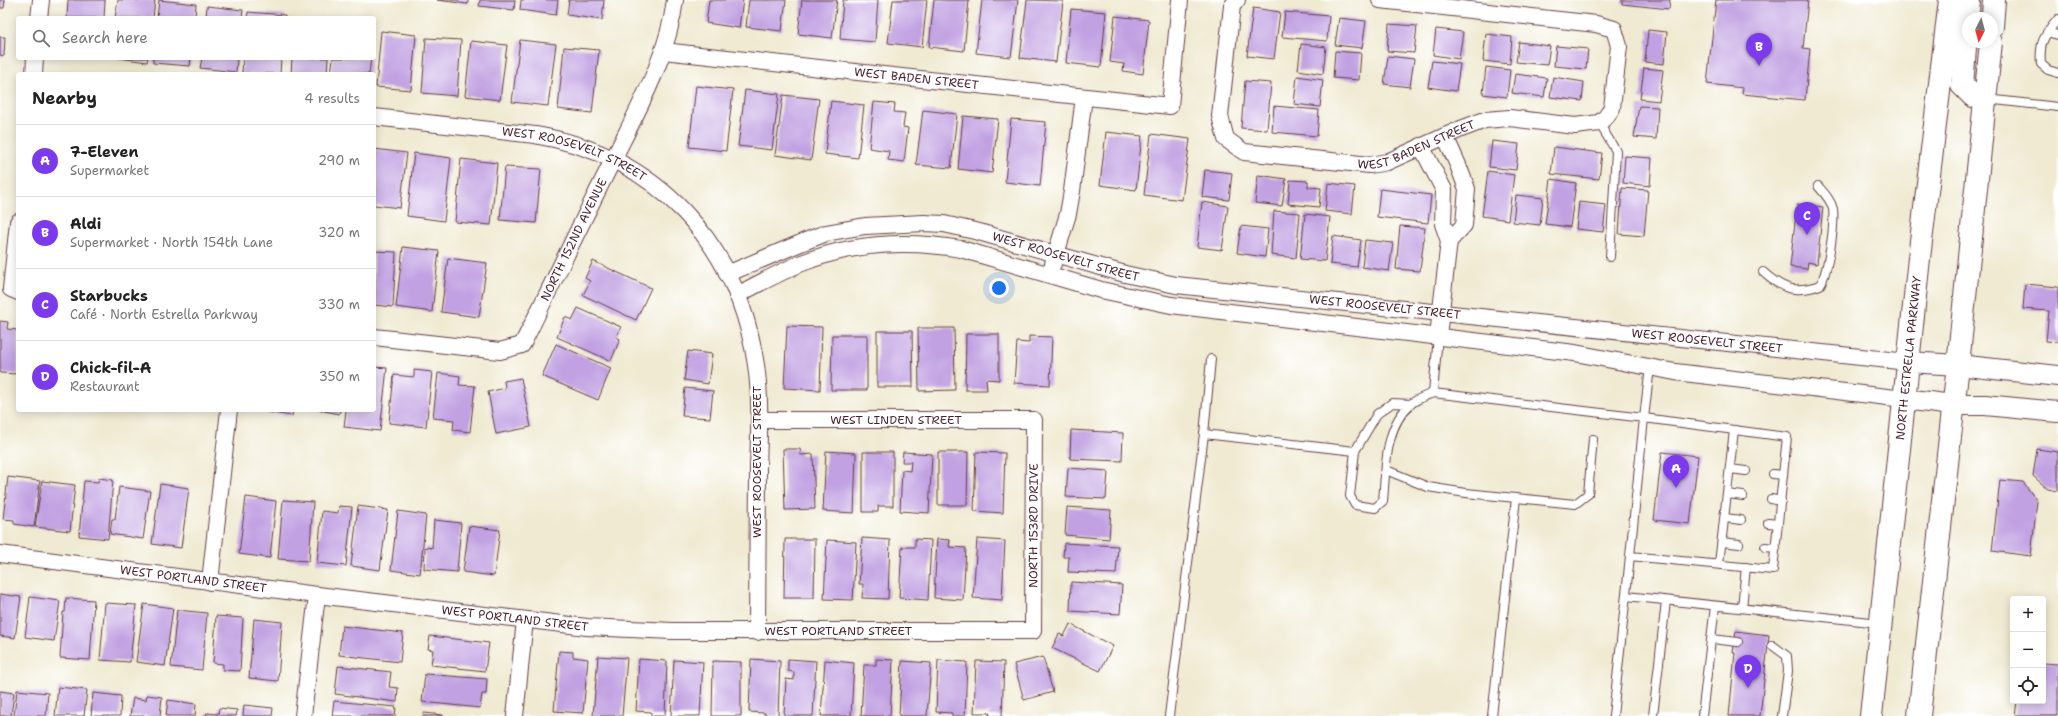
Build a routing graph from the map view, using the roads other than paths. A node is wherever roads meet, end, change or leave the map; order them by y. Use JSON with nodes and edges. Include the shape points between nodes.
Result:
{"nodes":[{"id":1,"x":41,"y":0,"type":"edge"},
{"id":2,"x":675,"y":0,"type":"edge"},
{"id":3,"x":1180,"y":0,"type":"edge"},
{"id":4,"x":1237,"y":0,"type":"edge"},
{"id":5,"x":1380,"y":0,"type":"edge"},
{"id":6,"x":1950,"y":0,"type":"edge"},
{"id":7,"x":1969,"y":0,"type":"edge"},
{"id":8,"x":1994,"y":0,"type":"edge"},
{"id":9,"x":1993,"y":12,"type":"edge"},
{"id":10,"x":39,"y":16,"type":"edge"},
{"id":11,"x":2058,"y":19,"type":"edge"},
{"id":12,"x":2047,"y":32,"type":"junction"},
{"id":13,"x":2058,"y":35,"type":"edge"},
{"id":14,"x":1990,"y":48,"type":"edge"},
{"id":15,"x":663,"y":52,"type":"junction"},
{"id":16,"x":35,"y":60,"type":"edge"},
{"id":17,"x":34,"y":72,"type":"edge"},
{"id":18,"x":2058,"y":73,"type":"edge"},
{"id":19,"x":1084,"y":97,"type":"junction"},
{"id":20,"x":1985,"y":99,"type":"junction"},
{"id":21,"x":2058,"y":107,"type":"edge"},
{"id":22,"x":376,"y":117,"type":"edge"},
{"id":23,"x":1602,"y":120,"type":"junction"},
{"id":24,"x":1445,"y":136,"type":"junction"},
{"id":25,"x":1421,"y":146,"type":"junction"},
{"id":26,"x":614,"y":158,"type":"junction"},
{"id":27,"x":1464,"y":180,"type":"junction"},
{"id":28,"x":1818,"y":186,"type":"dead end"},
{"id":29,"x":1442,"y":187,"type":"junction"},
{"id":30,"x":1449,"y":241,"type":"junction"},
{"id":31,"x":1056,"y":253,"type":"junction"},
{"id":32,"x":1610,"y":257,"type":"dead end"},
{"id":33,"x":16,"y":268,"type":"edge"},
{"id":34,"x":1763,"y":272,"type":"dead end"},
{"id":35,"x":727,"y":274,"type":"junction"},
{"id":36,"x":1050,"y":275,"type":"junction"},
{"id":37,"x":15,"y":291,"type":"edge"},
{"id":38,"x":737,"y":295,"type":"junction"},
{"id":39,"x":1440,"y":313,"type":"junction"},
{"id":40,"x":1438,"y":336,"type":"junction"},
{"id":41,"x":376,"y":337,"type":"edge"},
{"id":42,"x":1211,"y":359,"type":"dead end"},
{"id":43,"x":1908,"y":362,"type":"junction"},
{"id":44,"x":1958,"y":365,"type":"junction"},
{"id":45,"x":1650,"y":367,"type":"junction"},
{"id":46,"x":2058,"y":376,"type":"edge"},
{"id":47,"x":1433,"y":393,"type":"junction"},
{"id":48,"x":1904,"y":399,"type":"junction"},
{"id":49,"x":1411,"y":404,"type":"junction"},
{"id":50,"x":1953,"y":405,"type":"junction"},
{"id":51,"x":229,"y":412,"type":"edge"},
{"id":52,"x":2058,"y":412,"type":"edge"},
{"id":53,"x":1644,"y":418,"type":"junction"},
{"id":54,"x":759,"y":420,"type":"junction"},
{"id":55,"x":1034,"y":420,"type":"joint"},
{"id":56,"x":1734,"y":430,"type":"junction"},
{"id":57,"x":1204,"y":434,"type":"junction"},
{"id":58,"x":1593,"y":439,"type":"dead end"},
{"id":59,"x":1355,"y":451,"type":"junction"},
{"id":60,"x":1730,"y":469,"type":"junction"},
{"id":61,"x":1386,"y":470,"type":"junction"},
{"id":62,"x":1746,"y":471,"type":"dead end"},
{"id":63,"x":1773,"y":474,"type":"dead end"},
{"id":64,"x":1783,"y":475,"type":"junction"},
{"id":65,"x":1727,"y":494,"type":"junction"},
{"id":66,"x":1743,"y":496,"type":"dead end"},
{"id":67,"x":1516,"y":498,"type":"junction"},
{"id":68,"x":1771,"y":499,"type":"dead end"},
{"id":69,"x":1781,"y":501,"type":"junction"},
{"id":70,"x":1725,"y":518,"type":"junction"},
{"id":71,"x":1741,"y":520,"type":"dead end"},
{"id":72,"x":1768,"y":523,"type":"dead end"},
{"id":73,"x":1778,"y":524,"type":"junction"},
{"id":74,"x":1722,"y":542,"type":"junction"},
{"id":75,"x":1739,"y":544,"type":"dead end"},
{"id":76,"x":1765,"y":547,"type":"dead end"},
{"id":77,"x":1776,"y":548,"type":"junction"},
{"id":78,"x":0,"y":554,"type":"edge"},
{"id":79,"x":1630,"y":556,"type":"junction"},
{"id":80,"x":1719,"y":564,"type":"junction"},
{"id":81,"x":1746,"y":567,"type":"junction"},
{"id":82,"x":210,"y":582,"type":"junction"},
{"id":83,"x":317,"y":595,"type":"junction"},
{"id":84,"x":1626,"y":596,"type":"junction"},
{"id":85,"x":1666,"y":601,"type":"junction"},
{"id":86,"x":1715,"y":606,"type":"junction"},
{"id":87,"x":1742,"y":608,"type":"junction"},
{"id":88,"x":525,"y":620,"type":"junction"},
{"id":89,"x":1881,"y":623,"type":"junction"},
{"id":90,"x":1033,"y":631,"type":"joint"},
{"id":91,"x":757,"y":632,"type":"junction"},
{"id":92,"x":1712,"y":640,"type":"junction"},
{"id":93,"x":1738,"y":642,"type":"dead end"},
{"id":94,"x":1772,"y":646,"type":"dead end"},
{"id":95,"x":303,"y":716,"type":"edge"},
{"id":96,"x":514,"y":716,"type":"edge"},
{"id":97,"x":1169,"y":716,"type":"edge"},
{"id":98,"x":1492,"y":716,"type":"edge"},
{"id":99,"x":1613,"y":716,"type":"edge"},
{"id":100,"x":1653,"y":716,"type":"edge"},
{"id":101,"x":1702,"y":716,"type":"edge"},
{"id":102,"x":1782,"y":716,"type":"edge"},
{"id":103,"x":1871,"y":716,"type":"edge"},
{"id":104,"x":1919,"y":716,"type":"edge"}],
"edges":[{"from":1,"to":10,"type":"street"},
{"from":2,"to":15,"type":"street","name":"NORTH 152ND AVENUE"},
{"from":3,"to":19,"type":"street","name":"WEST BADEN STREET","via":[[1170,106]]},
{"from":4,"to":25,"type":"street","name":"WEST BADEN STREET","via":[[1232,6],[1220,116],[1226,139],[1244,152],[1370,165],[1387,162]]},
{"from":5,"to":23,"type":"street","via":[[1596,24],[1614,29],[1619,46],[1612,108]]},
{"from":6,"to":43,"type":"main road","name":"NORTH ESTRELLA PARKWAY"},
{"from":7,"to":20,"type":"main road","via":[[1962,85],[1973,96]]},
{"from":8,"to":9,"type":"main road"},
{"from":11,"to":12,"type":"lane"},
{"from":12,"to":13,"type":"lane"},
{"from":12,"to":18,"type":"lane","via":[[2041,42],[2041,64],[2048,70]]},
{"from":14,"to":20,"type":"main road"},
{"from":15,"to":19,"type":"street","name":"WEST BADEN STREET"},
{"from":15,"to":26,"type":"street","name":"NORTH 152ND AVENUE","via":[[641,107]]},
{"from":16,"to":17,"type":"street"},
{"from":19,"to":31,"type":"street","via":[[1072,191]]},
{"from":20,"to":21,"type":"lane"},
{"from":20,"to":44,"type":"main road"},
{"from":22,"to":26,"type":"street","name":"WEST ROOSEVELT STREET","via":[[558,139]]},
{"from":23,"to":24,"type":"street","name":"WEST BADEN STREET","via":[[1575,126],[1510,118],[1485,120]]},
{"from":23,"to":32,"type":"lane","via":[[1616,151]]},
{"from":24,"to":25,"type":"street","name":"WEST BADEN STREET"},
{"from":24,"to":27,"type":"street"},
{"from":25,"to":29,"type":"street"},
{"from":26,"to":35,"type":"street","name":"WEST ROOSEVELT STREET","via":[[640,173],[684,210],[710,242]]},
{"from":26,"to":41,"type":"street","name":"NORTH 152ND AVENUE","via":[[522,344],[500,351]]},
{"from":27,"to":29,"type":"street"},
{"from":27,"to":30,"type":"street","via":[[1467,189],[1464,225]]},
{"from":28,"to":34,"type":"lane","via":[[1829,199],[1833,210],[1829,257],[1825,277],[1820,285],[1807,290],[1790,289],[1776,284]]},
{"from":29,"to":30,"type":"street","via":[[1443,224]]},
{"from":30,"to":39,"type":"street"},
{"from":31,"to":35,"type":"street","name":"WEST ROOSEVELT STREET","via":[[944,224],[905,223],[865,226],[826,233]]},
{"from":31,"to":36,"type":"street"},
{"from":31,"to":39,"type":"street","name":"WEST ROOSEVELT STREET","via":[[1124,274],[1176,285]]},
{"from":33,"to":37,"type":"street"},
{"from":35,"to":38,"type":"street","name":"WEST ROOSEVELT STREET"},
{"from":36,"to":38,"type":"street","name":"WEST ROOSEVELT STREET","via":[[961,249],[926,245],[866,246],[815,259]]},
{"from":36,"to":40,"type":"street","name":"WEST ROOSEVELT STREET","via":[[1171,306]]},
{"from":38,"to":54,"type":"street","name":"WEST ROOSEVELT STREET","via":[[750,336],[756,367]]},
{"from":39,"to":40,"type":"street"},
{"from":39,"to":43,"type":"street","name":"WEST ROOSEVELT STREET"},
{"from":40,"to":45,"type":"street","name":"WEST ROOSEVELT STREET","via":[[1575,353]]},
{"from":40,"to":47,"type":"lane"},
{"from":42,"to":57,"type":"lane"},
{"from":43,"to":44,"type":"street","name":"WEST ROOSEVELT STREET"},
{"from":43,"to":48,"type":"main road","name":"NORTH ESTRELLA PARKWAY"},
{"from":44,"to":46,"type":"street","name":"WEST ROOSEVELT STREET"},
{"from":44,"to":50,"type":"main road"},
{"from":45,"to":48,"type":"street","name":"WEST ROOSEVELT STREET"},
{"from":45,"to":53,"type":"lane"},
{"from":47,"to":49,"type":"lane"},
{"from":47,"to":53,"type":"lane"},
{"from":48,"to":50,"type":"street","name":"WEST ROOSEVELT STREET"},
{"from":48,"to":89,"type":"main road","name":"NORTH ESTRELLA PARKWAY"},
{"from":49,"to":59,"type":"lane","via":[[1392,403],[1377,414]]},
{"from":49,"to":61,"type":"lane","via":[[1393,427]]},
{"from":50,"to":52,"type":"street","name":"WEST ROOSEVELT STREET","via":[[1985,405]]},
{"from":50,"to":104,"type":"main road"},
{"from":51,"to":82,"type":"street"},
{"from":53,"to":56,"type":"lane"},
{"from":53,"to":79,"type":"lane"},
{"from":54,"to":55,"type":"street","name":"WEST LINDEN STREET"},
{"from":54,"to":91,"type":"street","name":"WEST ROOSEVELT STREET"},
{"from":55,"to":90,"type":"street","name":"NORTH 153RD DRIVE"},
{"from":56,"to":60,"type":"lane"},
{"from":56,"to":64,"type":"lane","via":[[1787,437]]},
{"from":57,"to":59,"type":"lane"},
{"from":57,"to":97,"type":"lane"},
{"from":58,"to":67,"type":"lane","via":[[1588,494],[1575,504]]},
{"from":59,"to":61,"type":"lane","via":[[1350,496],[1355,505],[1375,508],[1383,501]]},
{"from":60,"to":62,"type":"lane"},
{"from":60,"to":65,"type":"lane"},
{"from":61,"to":67,"type":"lane","via":[[1428,487]]},
{"from":63,"to":64,"type":"lane"},
{"from":64,"to":69,"type":"lane"},
{"from":65,"to":66,"type":"lane"},
{"from":65,"to":70,"type":"lane"},
{"from":67,"to":98,"type":"lane"},
{"from":68,"to":69,"type":"lane"},
{"from":69,"to":73,"type":"lane"},
{"from":70,"to":71,"type":"lane"},
{"from":70,"to":74,"type":"lane"},
{"from":72,"to":73,"type":"lane"},
{"from":73,"to":77,"type":"lane"},
{"from":74,"to":75,"type":"lane"},
{"from":74,"to":80,"type":"lane"},
{"from":76,"to":77,"type":"lane"},
{"from":77,"to":81,"type":"lane","via":[[1773,570]]},
{"from":78,"to":82,"type":"street","name":"WEST PORTLAND STREET"},
{"from":79,"to":80,"type":"lane"},
{"from":79,"to":84,"type":"lane"},
{"from":80,"to":81,"type":"lane"},
{"from":81,"to":87,"type":"lane"},
{"from":82,"to":83,"type":"street","name":"WEST PORTLAND STREET"},
{"from":83,"to":88,"type":"street","name":"WEST PORTLAND STREET"},
{"from":83,"to":95,"type":"street"},
{"from":84,"to":85,"type":"lane"},
{"from":84,"to":99,"type":"lane"},
{"from":85,"to":86,"type":"lane"},
{"from":85,"to":100,"type":"lane"},
{"from":86,"to":87,"type":"lane"},
{"from":86,"to":92,"type":"lane"},
{"from":87,"to":89,"type":"lane"},
{"from":88,"to":91,"type":"street","name":"WEST PORTLAND STREET","via":[[587,627]]},
{"from":88,"to":96,"type":"street"},
{"from":89,"to":103,"type":"main road","name":"NORTH ESTRELLA PARKWAY"},
{"from":90,"to":91,"type":"street","name":"WEST PORTLAND STREET"},
{"from":92,"to":93,"type":"lane"},
{"from":92,"to":101,"type":"lane"},
{"from":94,"to":102,"type":"lane","via":[[1787,656],[1788,671]]}]}
